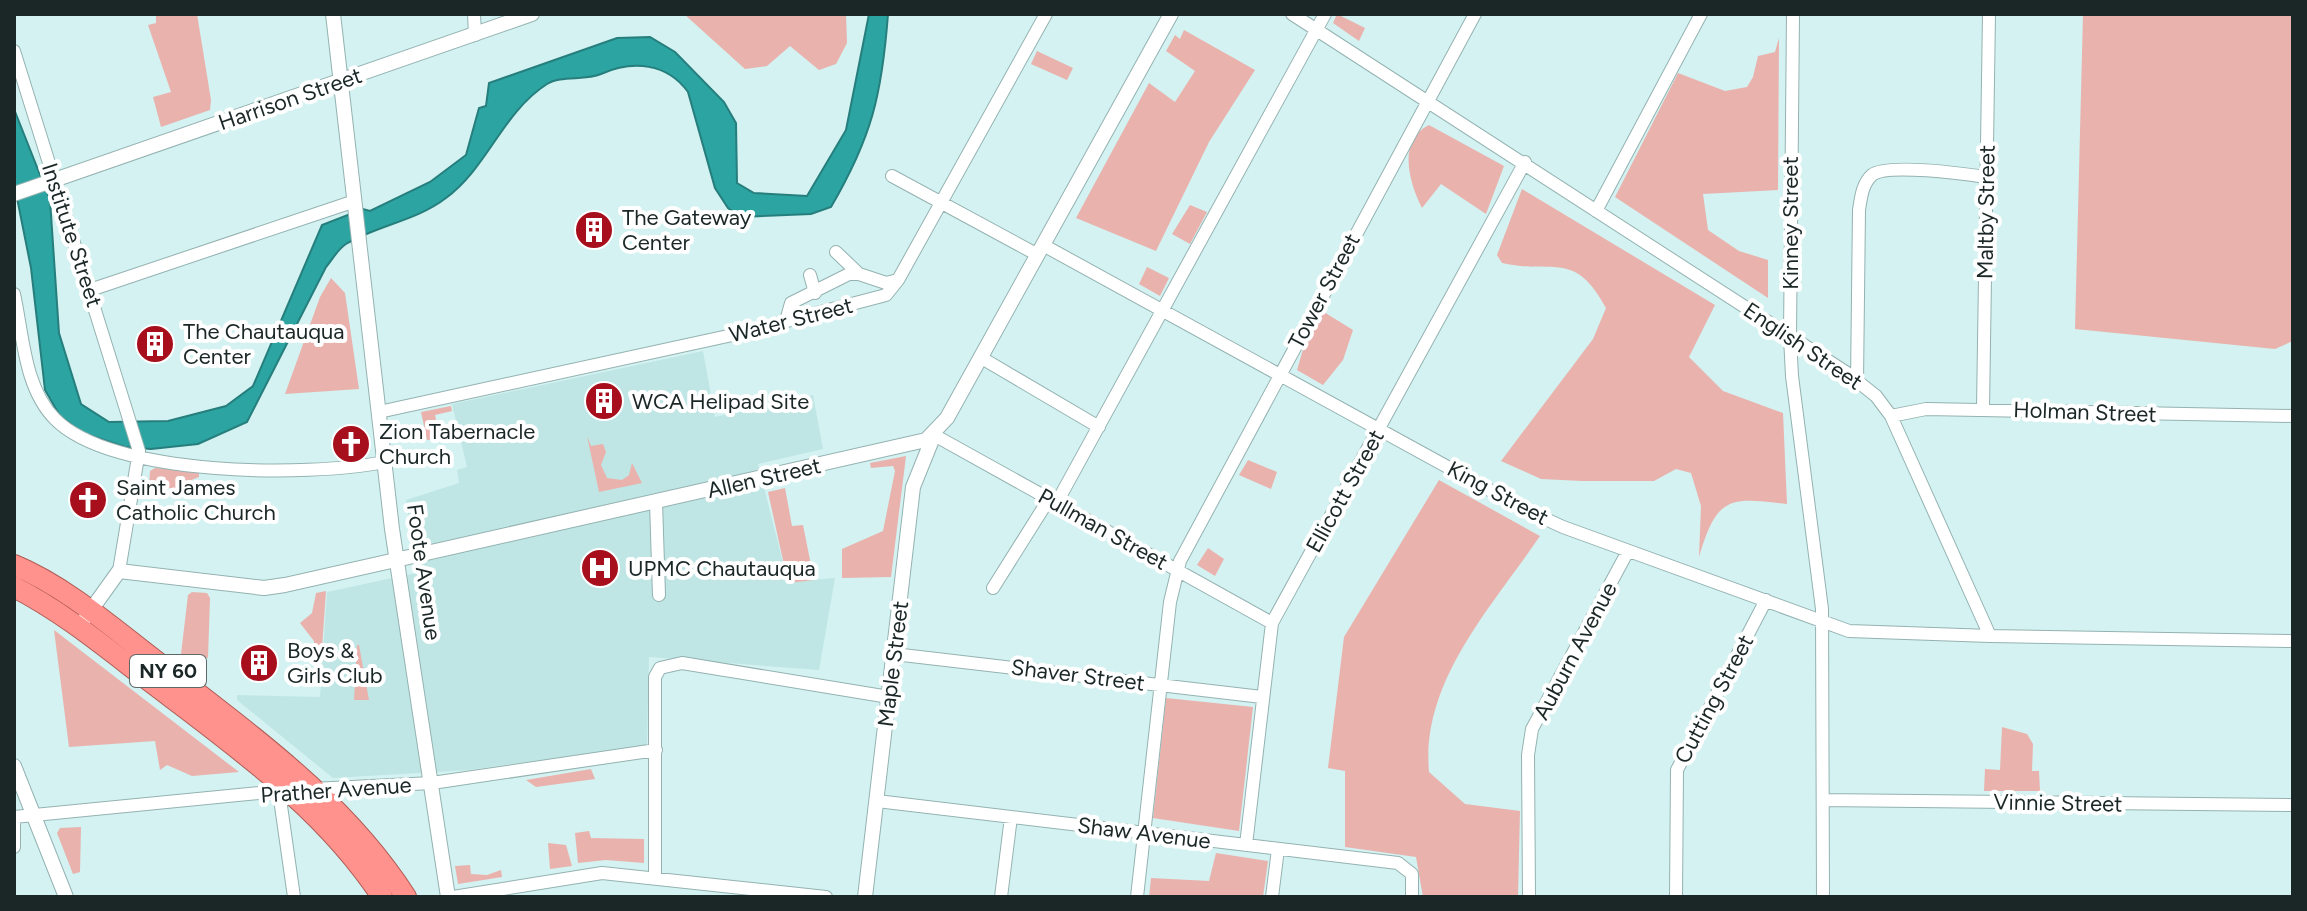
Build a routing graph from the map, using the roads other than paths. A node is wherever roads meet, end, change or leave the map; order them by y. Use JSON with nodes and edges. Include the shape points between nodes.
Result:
{"nodes":[{"id":1,"x":333,"y":14,"type":"edge"},
{"id":2,"x":474,"y":14,"type":"edge"},
{"id":3,"x":532,"y":14,"type":"edge"},
{"id":4,"x":1046,"y":14,"type":"edge"},
{"id":5,"x":1171,"y":14,"type":"edge"},
{"id":6,"x":1292,"y":14,"type":"edge"},
{"id":7,"x":1475,"y":14,"type":"edge"},
{"id":8,"x":1701,"y":14,"type":"edge"},
{"id":9,"x":1793,"y":14,"type":"edge"},
{"id":10,"x":1989,"y":14,"type":"edge"},
{"id":11,"x":1319,"y":26,"type":"edge"},
{"id":12,"x":475,"y":35,"type":"junction"},
{"id":13,"x":14,"y":51,"type":"edge"},
{"id":14,"x":341,"y":80,"type":"junction"},
{"id":15,"x":1426,"y":102,"type":"junction"},
{"id":16,"x":1525,"y":162,"type":"junction"},
{"id":17,"x":892,"y":176,"type":"dead end"},
{"id":18,"x":1986,"y":177,"type":"junction"},
{"id":19,"x":51,"y":183,"type":"junction"},
{"id":20,"x":14,"y":194,"type":"edge"},
{"id":21,"x":941,"y":203,"type":"junction"},
{"id":22,"x":353,"y":206,"type":"junction"},
{"id":23,"x":1596,"y":211,"type":"junction"},
{"id":24,"x":1041,"y":250,"type":"junction"},
{"id":25,"x":836,"y":252,"type":"dead end"},
{"id":26,"x":859,"y":274,"type":"junction"},
{"id":27,"x":810,"y":275,"type":"dead end"},
{"id":28,"x":898,"y":280,"type":"junction"},
{"id":29,"x":90,"y":290,"type":"junction"},
{"id":30,"x":815,"y":293,"type":"junction"},
{"id":31,"x":14,"y":294,"type":"edge"},
{"id":32,"x":1164,"y":309,"type":"junction"},
{"id":33,"x":786,"y":321,"type":"junction"},
{"id":34,"x":1790,"y":337,"type":"junction"},
{"id":35,"x":980,"y":357,"type":"junction"},
{"id":36,"x":1279,"y":374,"type":"junction"},
{"id":37,"x":1857,"y":382,"type":"junction"},
{"id":38,"x":1983,"y":409,"type":"junction"},
{"id":39,"x":379,"y":412,"type":"junction"},
{"id":40,"x":1891,"y":416,"type":"junction"},
{"id":41,"x":2286,"y":417,"type":"edge"},
{"id":42,"x":1099,"y":427,"type":"junction"},
{"id":43,"x":1379,"y":429,"type":"junction"},
{"id":44,"x":934,"y":435,"type":"junction"},
{"id":45,"x":138,"y":454,"type":"junction"},
{"id":46,"x":384,"y":462,"type":"junction"},
{"id":47,"x":656,"y":502,"type":"junction"},
{"id":48,"x":1052,"y":502,"type":"junction"},
{"id":49,"x":1628,"y":551,"type":"junction"},
{"id":50,"x":397,"y":561,"type":"junction"},
{"id":51,"x":14,"y":565,"type":"edge"},
{"id":52,"x":119,"y":571,"type":"junction"},
{"id":53,"x":1176,"y":571,"type":"junction"},
{"id":54,"x":14,"y":587,"type":"edge"},
{"id":55,"x":993,"y":588,"type":"dead end"},
{"id":56,"x":659,"y":595,"type":"dead end"},
{"id":57,"x":1766,"y":600,"type":"junction"},
{"id":58,"x":84,"y":619,"type":"junction"},
{"id":59,"x":1822,"y":621,"type":"junction"},
{"id":60,"x":1272,"y":623,"type":"junction"},
{"id":61,"x":1990,"y":636,"type":"junction"},
{"id":62,"x":2293,"y":641,"type":"edge"},
{"id":63,"x":894,"y":654,"type":"junction"},
{"id":64,"x":1162,"y":686,"type":"junction"},
{"id":65,"x":889,"y":697,"type":"junction"},
{"id":66,"x":1262,"y":697,"type":"junction"},
{"id":67,"x":656,"y":750,"type":"junction"},
{"id":68,"x":14,"y":766,"type":"edge"},
{"id":69,"x":432,"y":783,"type":"junction"},
{"id":70,"x":314,"y":788,"type":"junction"},
{"id":71,"x":284,"y":791,"type":"junction"},
{"id":72,"x":1823,"y":800,"type":"junction"},
{"id":73,"x":877,"y":801,"type":"junction"},
{"id":74,"x":2293,"y":805,"type":"edge"},
{"id":75,"x":36,"y":816,"type":"junction"},
{"id":76,"x":1011,"y":817,"type":"junction"},
{"id":77,"x":14,"y":819,"type":"edge"},
{"id":78,"x":1144,"y":834,"type":"junction"},
{"id":79,"x":1246,"y":845,"type":"junction"},
{"id":80,"x":14,"y":847,"type":"edge"},
{"id":81,"x":1278,"y":849,"type":"junction"},
{"id":82,"x":655,"y":878,"type":"junction"},
{"id":83,"x":715,"y":891,"type":"edge"},
{"id":84,"x":66,"y":897,"type":"edge"},
{"id":85,"x":294,"y":897,"type":"edge"},
{"id":86,"x":382,"y":897,"type":"edge"},
{"id":87,"x":406,"y":897,"type":"edge"},
{"id":88,"x":450,"y":897,"type":"edge"},
{"id":89,"x":826,"y":897,"type":"edge"},
{"id":90,"x":865,"y":897,"type":"edge"},
{"id":91,"x":1001,"y":897,"type":"edge"},
{"id":92,"x":1137,"y":897,"type":"edge"},
{"id":93,"x":1272,"y":897,"type":"edge"},
{"id":94,"x":1412,"y":897,"type":"edge"},
{"id":95,"x":1529,"y":897,"type":"edge"},
{"id":96,"x":1676,"y":897,"type":"edge"},
{"id":97,"x":1823,"y":897,"type":"edge"}],
"edges":[{"from":1,"to":14,"type":"street","name":"Foote Avenue"},
{"from":2,"to":12,"type":"street"},
{"from":3,"to":12,"type":"street","name":"Harrison Street"},
{"from":4,"to":21,"type":"street","name":"Water Street"},
{"from":5,"to":24,"type":"street"},
{"from":6,"to":11,"type":"street","name":"English Street"},
{"from":7,"to":15,"type":"street","name":"Tower Street"},
{"from":8,"to":23,"type":"street"},
{"from":9,"to":34,"type":"street","name":"Kinney Street"},
{"from":10,"to":18,"type":"street","name":"Maltby Street"},
{"from":11,"to":15,"type":"street","name":"English Street"},
{"from":11,"to":32,"type":"street"},
{"from":12,"to":14,"type":"street","name":"Harrison Street"},
{"from":13,"to":19,"type":"street","name":"Institute Street"},
{"from":14,"to":19,"type":"street","name":"Harrison Street"},
{"from":14,"to":22,"type":"street","name":"Foote Avenue"},
{"from":15,"to":16,"type":"street","name":"English Street"},
{"from":15,"to":36,"type":"street","name":"Tower Street"},
{"from":16,"to":23,"type":"street","name":"English Street"},
{"from":16,"to":43,"type":"street","name":"Ellicott Street"},
{"from":17,"to":21,"type":"street","name":"King Street"},
{"from":18,"to":37,"type":"street","via":[[1877,172],[1866,184],[1859,210]]},
{"from":18,"to":38,"type":"street","name":"Maltby Street"},
{"from":19,"to":20,"type":"street","name":"Harrison Street"},
{"from":19,"to":29,"type":"street","name":"Institute Street"},
{"from":21,"to":24,"type":"street","name":"King Street"},
{"from":21,"to":28,"type":"street","name":"Water Street"},
{"from":22,"to":29,"type":"street"},
{"from":22,"to":39,"type":"street","name":"Foote Avenue"},
{"from":23,"to":34,"type":"street","name":"English Street"},
{"from":24,"to":32,"type":"street","name":"King Street"},
{"from":24,"to":35,"type":"street"},
{"from":25,"to":26,"type":"street"},
{"from":26,"to":28,"type":"street","via":[[886,283]]},
{"from":26,"to":30,"type":"street","via":[[838,278]]},
{"from":27,"to":30,"type":"street"},
{"from":28,"to":33,"type":"street","name":"Water Street","via":[[886,295]]},
{"from":29,"to":45,"type":"street","name":"Institute Street"},
{"from":30,"to":33,"type":"street","via":[[791,303]]},
{"from":31,"to":45,"type":"street","via":[[33,382],[54,419],[102,446]]},
{"from":32,"to":36,"type":"street","name":"King Street"},
{"from":32,"to":42,"type":"street"},
{"from":33,"to":39,"type":"street","name":"Water Street"},
{"from":34,"to":37,"type":"street","name":"English Street"},
{"from":34,"to":59,"type":"street","name":"Kinney Street"},
{"from":35,"to":42,"type":"street"},
{"from":35,"to":44,"type":"street"},
{"from":36,"to":43,"type":"street","name":"King Street"},
{"from":36,"to":53,"type":"street","name":"Tower Street"},
{"from":37,"to":40,"type":"street","name":"English Street"},
{"from":38,"to":40,"type":"street","name":"Holman Street","via":[[1926,409]]},
{"from":38,"to":41,"type":"street","name":"Holman Street"},
{"from":39,"to":46,"type":"street","name":"Foote Avenue"},
{"from":40,"to":61,"type":"street","name":"English Street"},
{"from":42,"to":48,"type":"street"},
{"from":43,"to":49,"type":"street","name":"King Street","via":[[1526,510]]},
{"from":43,"to":60,"type":"street","name":"Ellicott Street"},
{"from":44,"to":47,"type":"street","name":"Allen Street","via":[[910,446]]},
{"from":44,"to":48,"type":"street","name":"Pullman Street"},
{"from":44,"to":63,"type":"street","name":"Maple Street","via":[[913,487]]},
{"from":45,"to":46,"type":"street","via":[[292,472]]},
{"from":45,"to":52,"type":"street"},
{"from":46,"to":50,"type":"street","name":"Foote Avenue"},
{"from":47,"to":50,"type":"street","name":"Allen Street"},
{"from":47,"to":56,"type":"street"},
{"from":48,"to":53,"type":"street","name":"Pullman Street"},
{"from":48,"to":55,"type":"street"},
{"from":49,"to":57,"type":"street","name":"King Street"},
{"from":49,"to":95,"type":"street","name":"Auburn Avenue","via":[[1532,729]]},
{"from":50,"to":52,"type":"street","name":"Allen Street","via":[[264,588]]},
{"from":50,"to":69,"type":"street","name":"Foote Avenue"},
{"from":51,"to":58,"type":"highway","number":"NY 60","via":[[47,582]]},
{"from":52,"to":58,"type":"street"},
{"from":53,"to":60,"type":"street","name":"Pullman Street"},
{"from":53,"to":64,"type":"street"},
{"from":54,"to":58,"type":"highway","number":"NY 60"},
{"from":57,"to":59,"type":"street","name":"King Street"},
{"from":57,"to":96,"type":"street","name":"Cutting Street","via":[[1677,770]]},
{"from":58,"to":70,"type":"highway","number":"NY 60"},
{"from":58,"to":71,"type":"highway","number":"NY 60"},
{"from":59,"to":61,"type":"street","name":"King Street","via":[[1863,633]]},
{"from":59,"to":72,"type":"street","name":"Kinney Street"},
{"from":60,"to":66,"type":"street","name":"Ellicott Street"},
{"from":61,"to":62,"type":"street"},
{"from":63,"to":64,"type":"street","name":"Shaver Street"},
{"from":63,"to":65,"type":"street","name":"Maple Street"},
{"from":64,"to":66,"type":"street","name":"Shaver Street"},
{"from":64,"to":78,"type":"street"},
{"from":65,"to":67,"type":"street","via":[[666,664],[655,677]]},
{"from":65,"to":73,"type":"street","name":"Maple Street"},
{"from":66,"to":79,"type":"street","name":"Ellicott Street"},
{"from":67,"to":69,"type":"street","name":"Prather Avenue"},
{"from":67,"to":82,"type":"street"},
{"from":68,"to":75,"type":"street"},
{"from":69,"to":70,"type":"street","name":"Prather Avenue"},
{"from":69,"to":88,"type":"street","name":"Foote Avenue"},
{"from":70,"to":71,"type":"street","name":"Prather Avenue"},
{"from":70,"to":87,"type":"highway","number":"NY 60"},
{"from":71,"to":75,"type":"street","name":"Prather Avenue"},
{"from":71,"to":85,"type":"street"},
{"from":71,"to":86,"type":"highway","number":"NY 60","via":[[340,839]]},
{"from":72,"to":74,"type":"street","name":"Vinnie Street"},
{"from":72,"to":97,"type":"street","name":"Kinney Street"},
{"from":73,"to":76,"type":"street","name":"Shaw Avenue"},
{"from":73,"to":90,"type":"street","name":"Maple Street"},
{"from":75,"to":77,"type":"street","name":"Prather Avenue"},
{"from":75,"to":84,"type":"street"},
{"from":76,"to":78,"type":"street","name":"Shaw Avenue"},
{"from":76,"to":91,"type":"street"},
{"from":77,"to":80,"type":"street"},
{"from":78,"to":79,"type":"street","name":"Shaw Avenue"},
{"from":78,"to":92,"type":"street"},
{"from":79,"to":81,"type":"street","name":"Shaw Avenue"},
{"from":81,"to":93,"type":"street"},
{"from":81,"to":94,"type":"street","name":"Shaw Avenue","via":[[1398,863],[1410,869]]},
{"from":82,"to":83,"type":"street"},
{"from":82,"to":88,"type":"street","via":[[602,873]]},
{"from":83,"to":89,"type":"street"}]}
